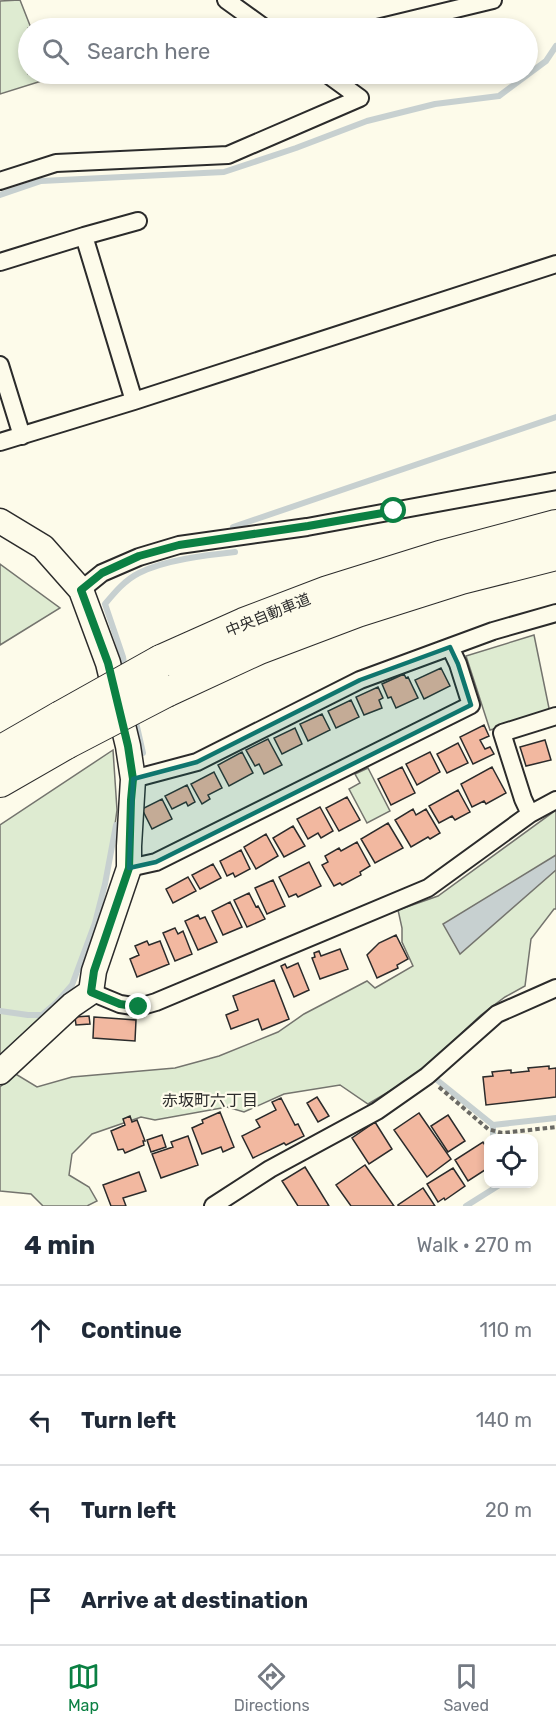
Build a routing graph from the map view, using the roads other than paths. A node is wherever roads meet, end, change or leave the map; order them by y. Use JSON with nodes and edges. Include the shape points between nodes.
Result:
{"nodes":[{"id":1,"x":226,"y":0,"type":"edge"},
{"id":2,"x":493,"y":0,"type":"edge"},
{"id":3,"x":251,"y":18,"type":"edge"},
{"id":4,"x":418,"y":18,"type":"edge"},
{"id":5,"x":341,"y":84,"type":"edge"},
{"id":6,"x":0,"y":181,"type":"edge"},
{"id":7,"x":138,"y":221,"type":"dead end"},
{"id":8,"x":84,"y":236,"type":"junction"},
{"id":9,"x":0,"y":261,"type":"edge"},
{"id":10,"x":556,"y":264,"type":"edge"},
{"id":11,"x":0,"y":364,"type":"edge"},
{"id":12,"x":134,"y":401,"type":"junction"},
{"id":13,"x":22,"y":436,"type":"junction"},
{"id":14,"x":0,"y":442,"type":"edge"},
{"id":15,"x":556,"y":481,"type":"edge"},
{"id":16,"x":0,"y":521,"type":"edge"},
{"id":17,"x":556,"y":526,"type":"edge"},
{"id":18,"x":556,"y":554,"type":"edge"},
{"id":19,"x":81,"y":590,"type":"junction"},
{"id":20,"x":556,"y":613,"type":"edge"},
{"id":21,"x":450,"y":646,"type":"junction"},
{"id":22,"x":556,"y":717,"type":"edge"},
{"id":23,"x":63,"y":730,"type":"junction"},
{"id":24,"x":0,"y":752,"type":"edge"},
{"id":25,"x":133,"y":779,"type":"junction"},
{"id":26,"x":0,"y":781,"type":"edge"},
{"id":27,"x":556,"y":800,"type":"edge"},
{"id":28,"x":530,"y":814,"type":"junction"},
{"id":29,"x":129,"y":868,"type":"junction"},
{"id":30,"x":556,"y":988,"type":"edge"},
{"id":31,"x":91,"y":992,"type":"junction"},
{"id":32,"x":0,"y":1072,"type":"edge"},
{"id":33,"x":213,"y":1206,"type":"edge"}],
"edges":[{"from":1,"to":3,"type":"street"},
{"from":2,"to":4,"type":"street"},
{"from":5,"to":6,"type":"street","via":[[360,98],[228,155],[56,163]]},
{"from":7,"to":8,"type":"street"},
{"from":8,"to":9,"type":"street"},
{"from":8,"to":12,"type":"street"},
{"from":10,"to":12,"type":"street"},
{"from":11,"to":13,"type":"street"},
{"from":12,"to":13,"type":"street"},
{"from":13,"to":14,"type":"street"},
{"from":15,"to":19,"type":"street","via":[[179,545],[139,556],[102,573]]},
{"from":16,"to":19,"type":"street","via":[[44,547]]},
{"from":17,"to":23,"type":"highway","name":"中央自動車道","bridge":true,"via":[[440,556],[244,624],[161,661]]},
{"from":18,"to":23,"type":"highway","name":"中央自動車道","bridge":true,"via":[[461,578],[357,611],[259,648],[166,692]]},
{"from":19,"to":25,"type":"street","via":[[108,663]]},
{"from":20,"to":21,"type":"street"},
{"from":21,"to":25,"type":"street","via":[[360,680],[197,762]]},
{"from":21,"to":29,"type":"street","via":[[471,705],[156,862]]},
{"from":22,"to":28,"type":"street","via":[[502,733]]},
{"from":23,"to":24,"type":"highway","name":"中央自動車道"},
{"from":23,"to":26,"type":"highway","name":"中央自動車道"},
{"from":25,"to":29,"type":"street"},
{"from":27,"to":28,"type":"street"},
{"from":28,"to":31,"type":"street","via":[[428,888],[156,1002],[139,1007]]},
{"from":29,"to":31,"type":"street","via":[[94,971]]},
{"from":30,"to":33,"type":"street","via":[[497,1014],[427,1076],[377,1111],[270,1169]]},
{"from":31,"to":32,"type":"street"}]}
